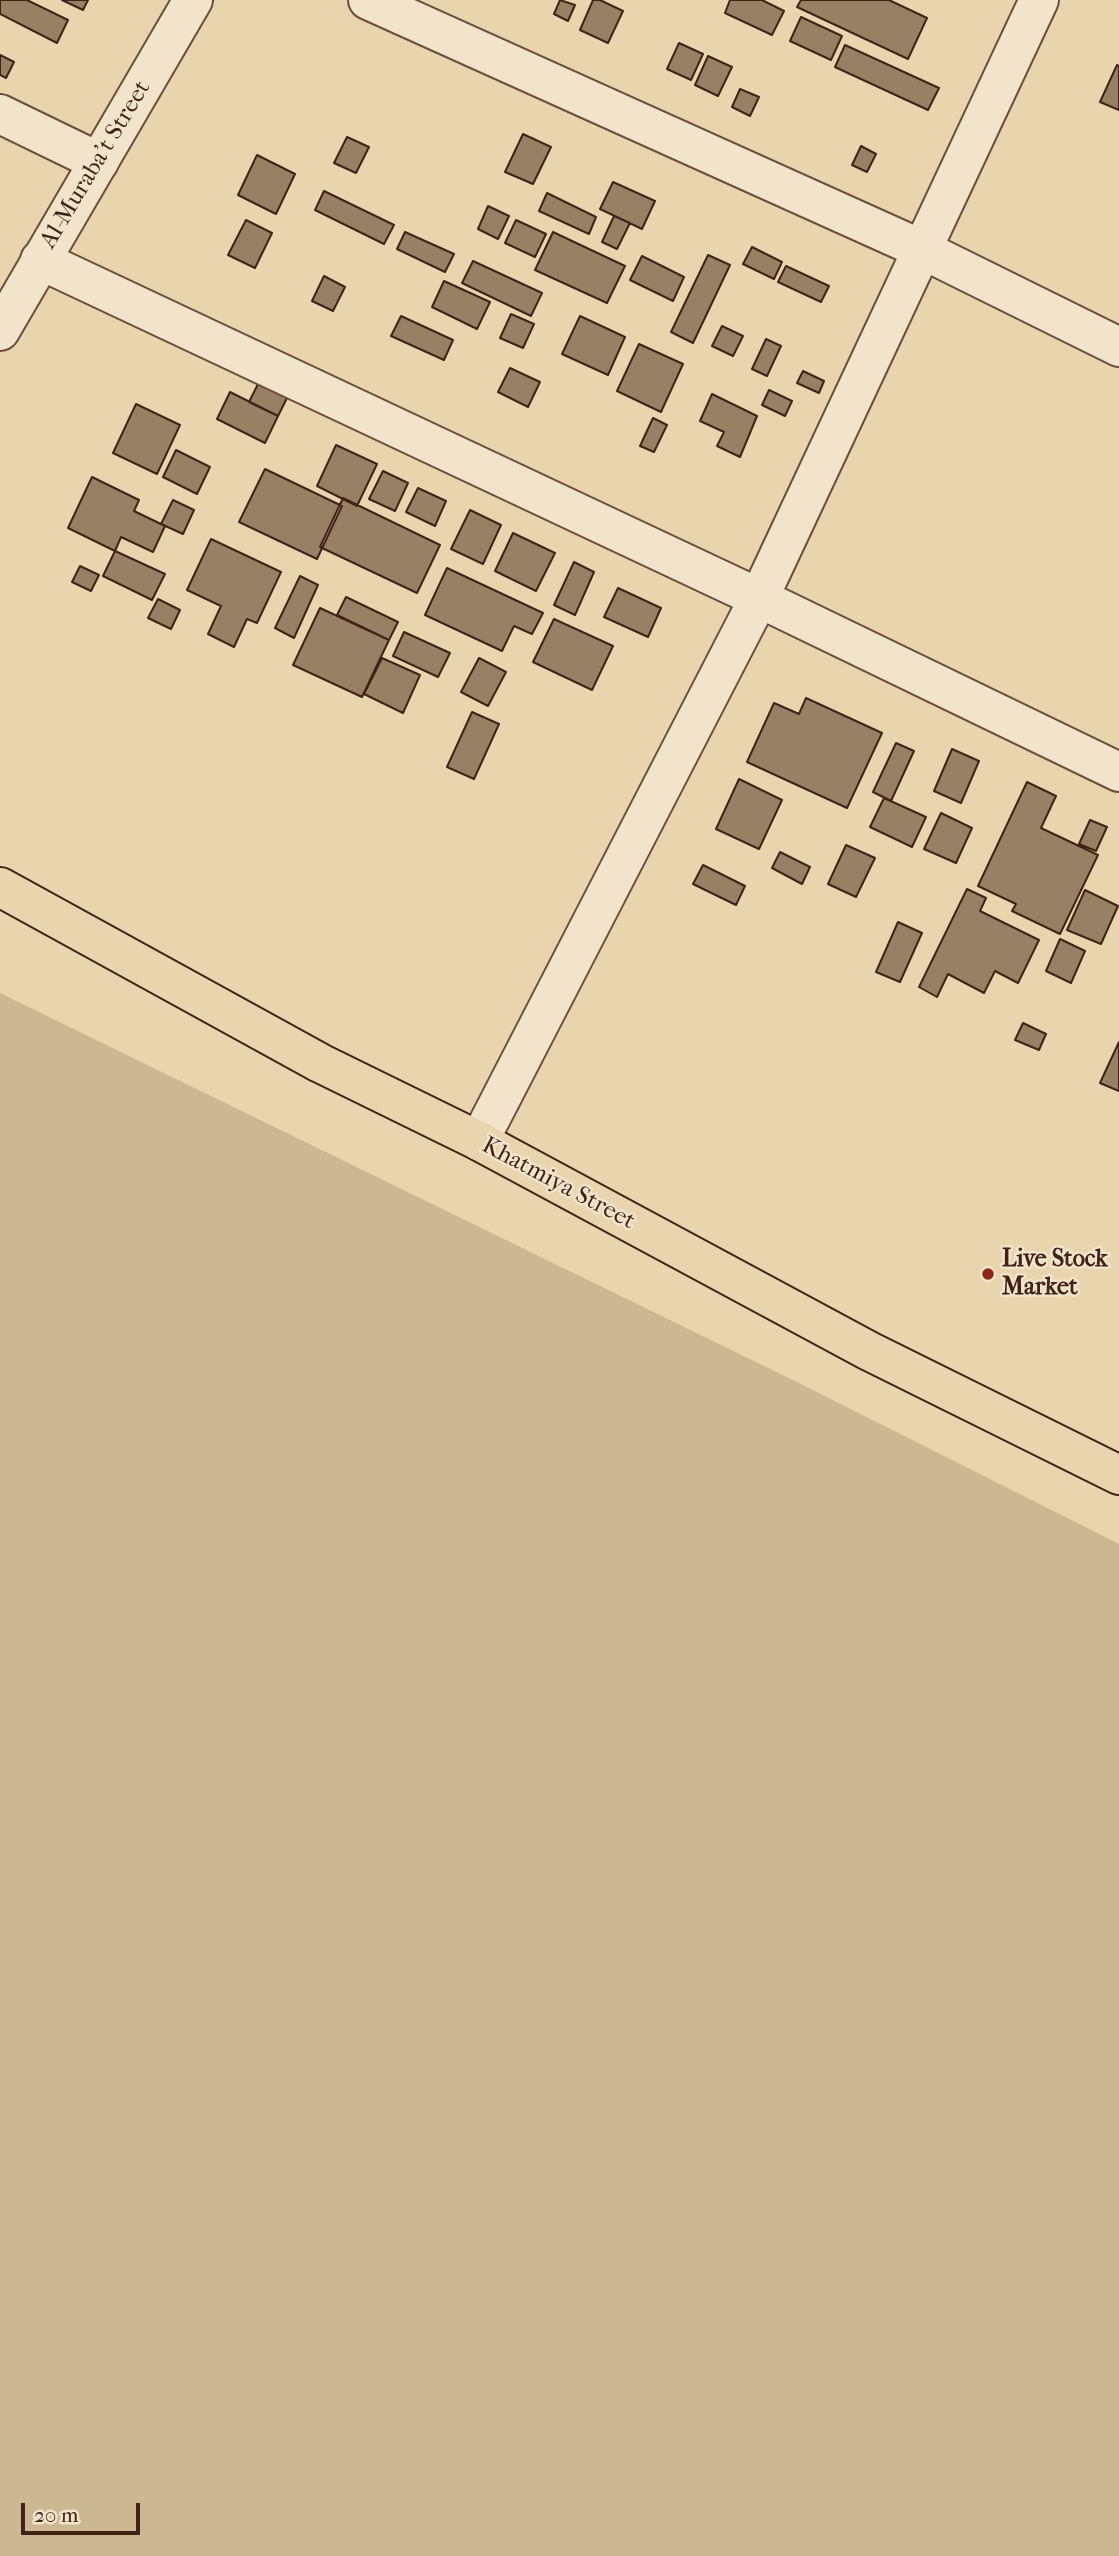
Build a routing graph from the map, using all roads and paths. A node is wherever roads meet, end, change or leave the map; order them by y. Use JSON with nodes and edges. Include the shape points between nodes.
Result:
{"nodes":[{"id":1,"x":193,"y":0,"type":"edge"},
{"id":2,"x":368,"y":0,"type":"edge"},
{"id":3,"x":1039,"y":0,"type":"edge"},
{"id":4,"x":0,"y":114,"type":"edge"},
{"id":5,"x":99,"y":162,"type":"junction"},
{"id":6,"x":921,"y":249,"type":"junction"},
{"id":7,"x":40,"y":260,"type":"junction"},
{"id":8,"x":0,"y":331,"type":"edge"},
{"id":9,"x":1119,"y":347,"type":"edge"},
{"id":10,"x":759,"y":598,"type":"junction"},
{"id":11,"x":1119,"y":772,"type":"edge"},
{"id":12,"x":0,"y":887,"type":"edge"},
{"id":13,"x":479,"y":1141,"type":"junction"},
{"id":14,"x":1119,"y":1475,"type":"edge"}],
"edges":[{"from":1,"to":5,"type":"street","name":"Al-Muraba't Street"},
{"from":2,"to":6,"type":"street"},
{"from":3,"to":6,"type":"street"},
{"from":4,"to":5,"type":"street"},
{"from":5,"to":7,"type":"street","name":"Al-Muraba't Street"},
{"from":6,"to":9,"type":"street"},
{"from":6,"to":10,"type":"street"},
{"from":7,"to":8,"type":"street","name":"Al-Muraba't Street"},
{"from":7,"to":10,"type":"street"},
{"from":10,"to":11,"type":"street"},
{"from":10,"to":13,"type":"street"},
{"from":12,"to":13,"type":"main road","name":"Khatmiya Street","via":[[320,1063]]},
{"from":13,"to":14,"type":"main road","name":"Khatmiya Street","via":[[869,1351]]}]}
